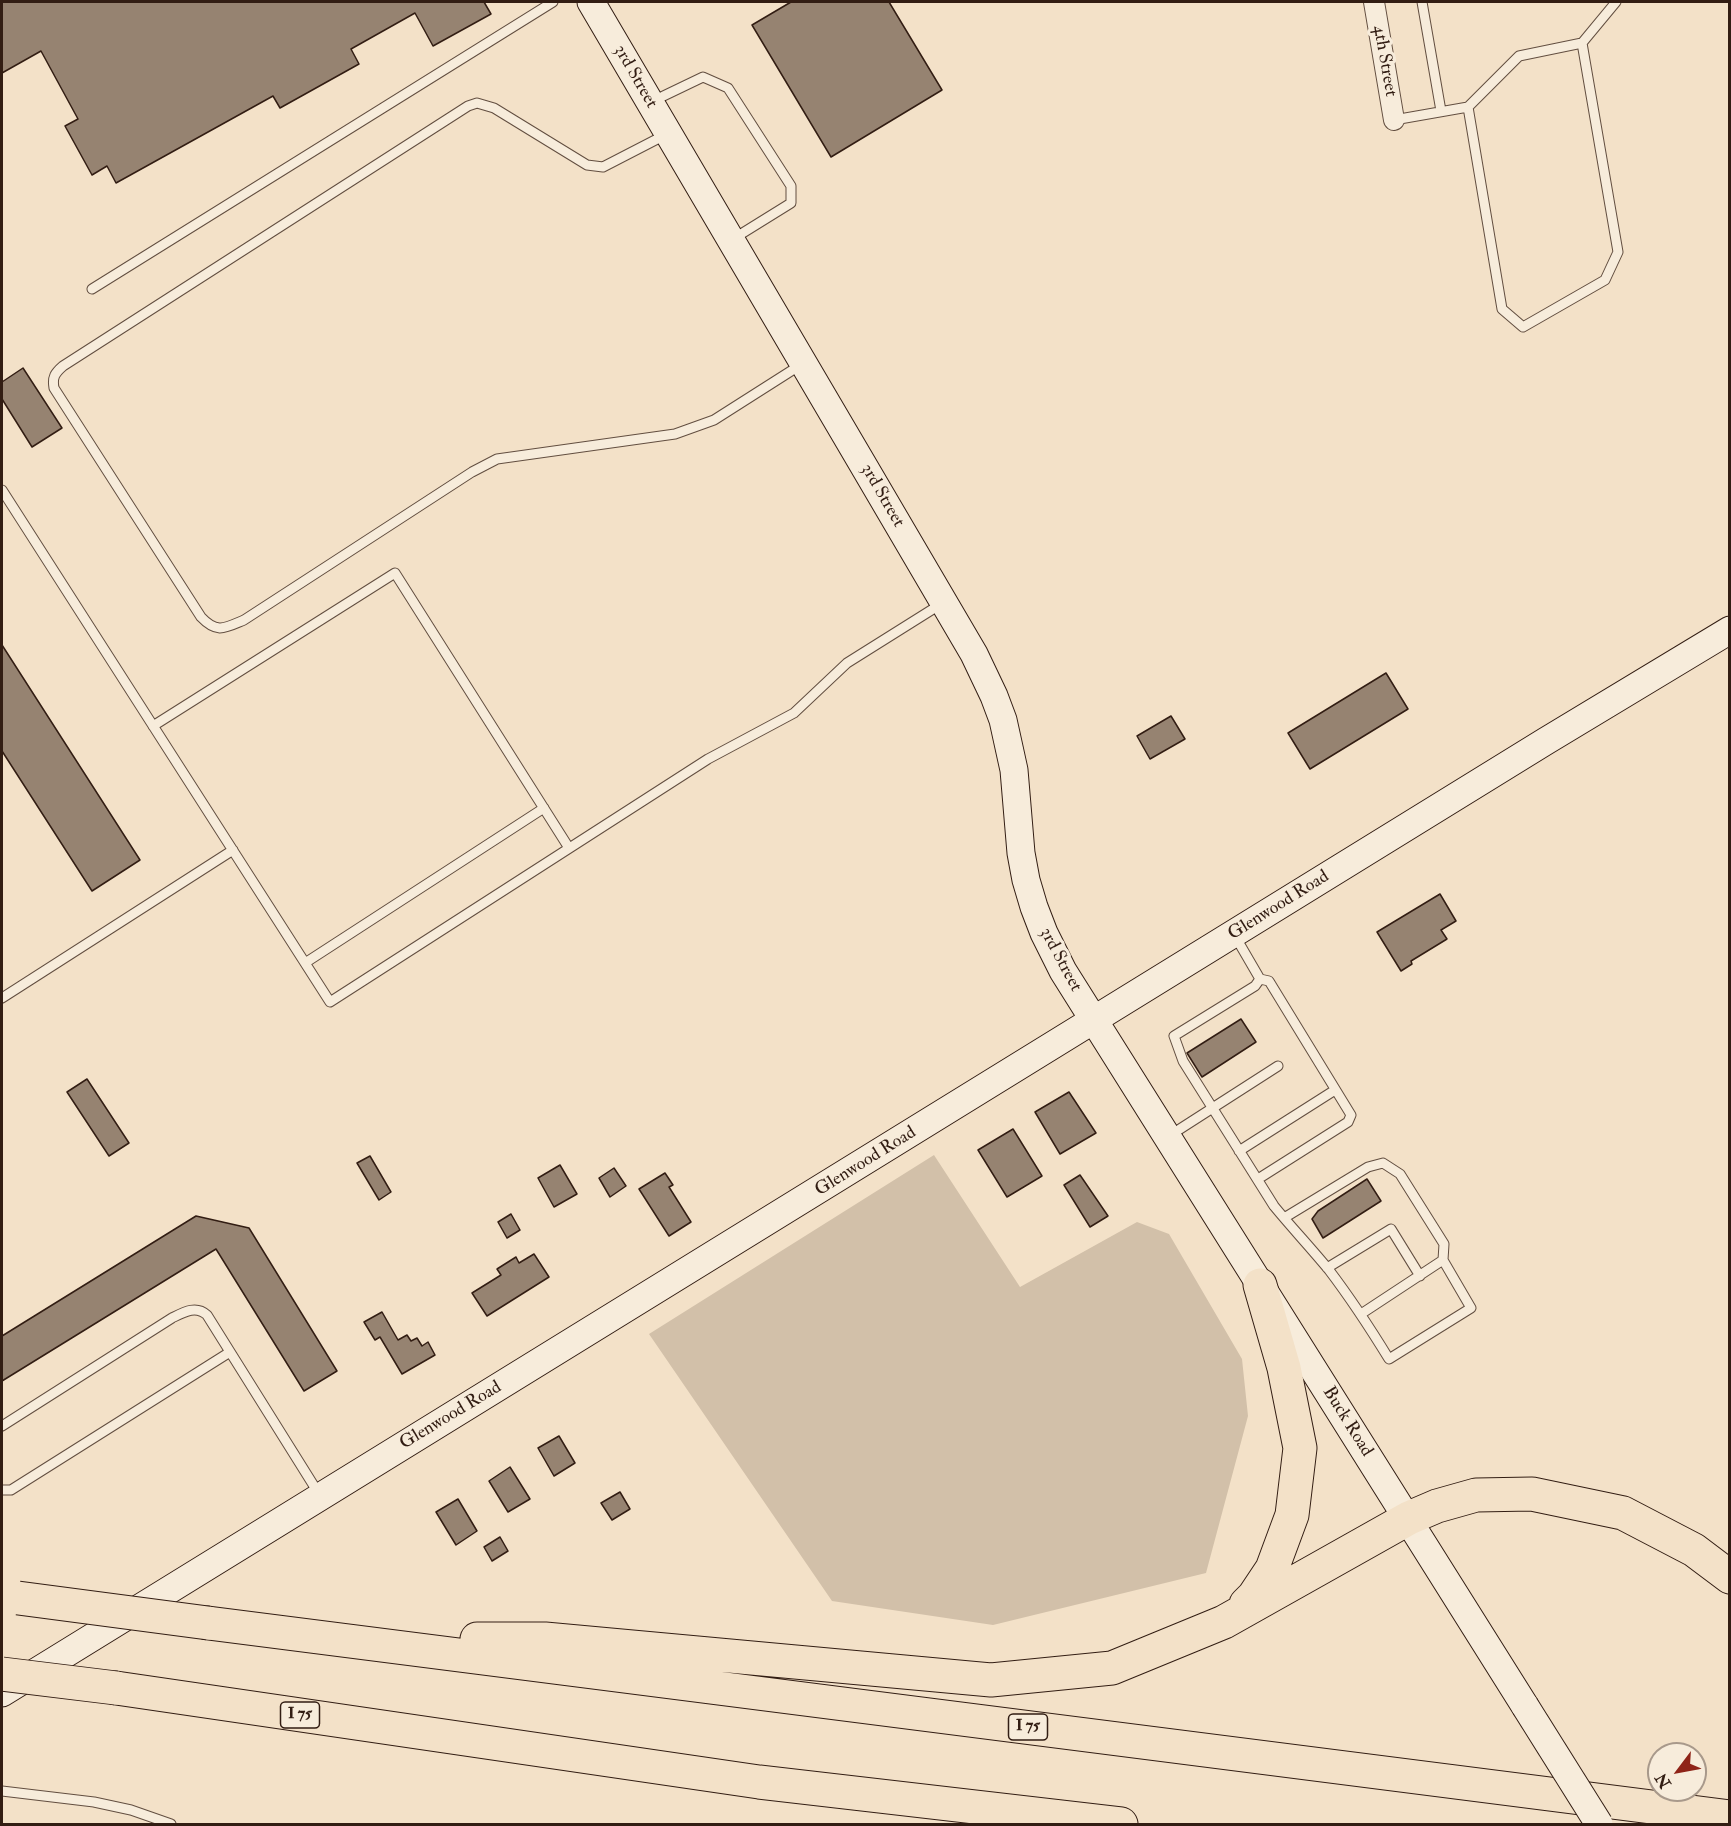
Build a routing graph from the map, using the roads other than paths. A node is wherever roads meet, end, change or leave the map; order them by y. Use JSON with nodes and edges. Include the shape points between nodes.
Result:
{"nodes":[{"id":1,"x":533,"y":2,"type":"edge"},
{"id":2,"x":553,"y":2,"type":"edge"},
{"id":3,"x":591,"y":2,"type":"edge"},
{"id":4,"x":1374,"y":2,"type":"edge"},
{"id":5,"x":1422,"y":2,"type":"edge"},
{"id":6,"x":1616,"y":2,"type":"edge"},
{"id":7,"x":538,"y":11,"type":"junction"},
{"id":8,"x":1582,"y":43,"type":"junction"},
{"id":9,"x":650,"y":102,"type":"junction"},
{"id":10,"x":1468,"y":107,"type":"junction"},
{"id":11,"x":1441,"y":111,"type":"junction"},
{"id":12,"x":1394,"y":120,"type":"joint"},
{"id":13,"x":668,"y":134,"type":"junction"},
{"id":14,"x":731,"y":240,"type":"junction"},
{"id":15,"x":93,"y":289,"type":"dead end"},
{"id":16,"x":804,"y":363,"type":"junction"},
{"id":17,"x":2,"y":490,"type":"edge"},
{"id":18,"x":943,"y":602,"type":"junction"},
{"id":19,"x":1730,"y":630,"type":"edge"},
{"id":20,"x":153,"y":726,"type":"junction"},
{"id":21,"x":544,"y":808,"type":"junction"},
{"id":22,"x":569,"y":848,"type":"junction"},
{"id":23,"x":233,"y":850,"type":"junction"},
{"id":24,"x":1233,"y":934,"type":"junction"},
{"id":25,"x":305,"y":963,"type":"junction"},
{"id":26,"x":1260,"y":979,"type":"junction"},
{"id":27,"x":2,"y":998,"type":"edge"},
{"id":28,"x":1094,"y":1020,"type":"junction"},
{"id":29,"x":1278,"y":1066,"type":"dead end"},
{"id":30,"x":1335,"y":1090,"type":"junction"},
{"id":31,"x":1212,"y":1107,"type":"junction"},
{"id":32,"x":1167,"y":1137,"type":"junction"},
{"id":33,"x":1239,"y":1151,"type":"junction"},
{"id":34,"x":1258,"y":1179,"type":"junction"},
{"id":35,"x":1284,"y":1218,"type":"junction"},
{"id":36,"x":1443,"y":1260,"type":"junction"},
{"id":37,"x":1327,"y":1268,"type":"junction"},
{"id":38,"x":1420,"y":1276,"type":"junction"},
{"id":39,"x":1260,"y":1285,"type":"junction"},
{"id":40,"x":1361,"y":1314,"type":"junction"},
{"id":41,"x":230,"y":1352,"type":"junction"},
{"id":42,"x":2,"y":1426,"type":"edge"},
{"id":43,"x":2,"y":1490,"type":"edge"},
{"id":44,"x":321,"y":1496,"type":"junction"},
{"id":45,"x":1409,"y":1518,"type":"junction"},
{"id":46,"x":1730,"y":1577,"type":"edge"},
{"id":47,"x":10,"y":1597,"type":"edge"},
{"id":48,"x":1224,"y":1622,"type":"junction"},
{"id":49,"x":327,"y":1638,"type":"junction"},
{"id":50,"x":2,"y":1674,"type":"edge"},
{"id":51,"x":2,"y":1693,"type":"edge"},
{"id":52,"x":759,"y":1782,"type":"junction"},
{"id":53,"x":2,"y":1791,"type":"edge"},
{"id":54,"x":1730,"y":1818,"type":"edge"},
{"id":55,"x":171,"y":1824,"type":"edge"},
{"id":56,"x":924,"y":1824,"type":"edge"},
{"id":57,"x":1121,"y":1824,"type":"edge"},
{"id":58,"x":1599,"y":1824,"type":"edge"}],
"edges":[{"from":1,"to":7,"type":"lane"},
{"from":2,"to":7,"type":"lane"},
{"from":3,"to":9,"type":"street","name":"3rd Street"},
{"from":4,"to":12,"type":"street","name":"4th Street"},
{"from":5,"to":11,"type":"lane"},
{"from":6,"to":8,"type":"lane"},
{"from":7,"to":15,"type":"lane"},
{"from":8,"to":10,"type":"lane","via":[[1519,56]]},
{"from":8,"to":10,"type":"lane","via":[[1618,252],[1605,280],[1523,327],[1502,309]]},
{"from":9,"to":13,"type":"street","name":"3rd Street"},
{"from":9,"to":14,"type":"lane","via":[[703,77],[728,88],[790,186],[791,203]]},
{"from":10,"to":11,"type":"lane"},
{"from":11,"to":12,"type":"lane"},
{"from":13,"to":14,"type":"street","name":"3rd Street"},
{"from":13,"to":16,"type":"lane","via":[[603,167],[587,165],[494,108],[477,103],[468,106],[63,366],[56,372],[54,388],[201,617],[218,628],[244,620],[497,459],[675,434],[714,420]]},
{"from":14,"to":16,"type":"street","name":"3rd Street"},
{"from":16,"to":18,"type":"street","name":"3rd Street"},
{"from":17,"to":20,"type":"lane"},
{"from":18,"to":22,"type":"lane","via":[[847,663],[794,713],[708,759]]},
{"from":18,"to":28,"type":"street","name":"3rd Street","via":[[974,654],[1003,720],[1014,770],[1021,853],[1034,907],[1064,971]]},
{"from":19,"to":24,"type":"street","name":"Glenwood Road"},
{"from":20,"to":21,"type":"lane","via":[[395,573]]},
{"from":20,"to":23,"type":"lane"},
{"from":21,"to":22,"type":"lane"},
{"from":21,"to":25,"type":"lane"},
{"from":22,"to":25,"type":"lane","via":[[330,1002]]},
{"from":23,"to":25,"type":"lane"},
{"from":23,"to":27,"type":"lane"},
{"from":24,"to":26,"type":"lane"},
{"from":24,"to":28,"type":"street","name":"Glenwood Road"},
{"from":26,"to":30,"type":"lane","via":[[1269,981]]},
{"from":26,"to":31,"type":"lane","via":[[1255,986],[1174,1036],[1183,1061]]},
{"from":28,"to":32,"type":"street","name":"Buck Road"},
{"from":28,"to":44,"type":"street","name":"Glenwood Road"},
{"from":29,"to":31,"type":"lane"},
{"from":30,"to":33,"type":"lane"},
{"from":30,"to":34,"type":"lane","via":[[1351,1115],[1348,1122]]},
{"from":31,"to":32,"type":"lane"},
{"from":31,"to":33,"type":"lane"},
{"from":32,"to":39,"type":"street","name":"Buck Road"},
{"from":33,"to":34,"type":"lane"},
{"from":34,"to":35,"type":"lane"},
{"from":35,"to":36,"type":"lane","via":[[1368,1167],[1383,1163],[1400,1174],[1431,1224],[1443,1244]]},
{"from":35,"to":37,"type":"lane"},
{"from":36,"to":38,"type":"lane"},
{"from":36,"to":40,"type":"lane","via":[[1471,1308],[1389,1359]]},
{"from":37,"to":38,"type":"lane","via":[[1391,1229]]},
{"from":37,"to":40,"type":"lane"},
{"from":38,"to":40,"type":"lane"},
{"from":39,"to":45,"type":"street","name":"Buck Road"},
{"from":39,"to":48,"type":"highway","via":[[1284,1368],[1300,1448],[1292,1515],[1272,1569],[1254,1596]]},
{"from":41,"to":42,"type":"lane","via":[[207,1315],[196,1309],[186,1311]]},
{"from":41,"to":43,"type":"lane","via":[[10,1490]]},
{"from":41,"to":44,"type":"lane"},
{"from":44,"to":51,"type":"street","name":"Glenwood Road"},
{"from":45,"to":46,"type":"highway","via":[[1476,1495],[1532,1494],[1623,1513],[1694,1550]]},
{"from":45,"to":48,"type":"highway"},
{"from":45,"to":58,"type":"street","name":"Buck Road","bridge":true},
{"from":47,"to":49,"type":"highway","number":"I 75","bridge":true},
{"from":48,"to":49,"type":"highway","via":[[1112,1668],[991,1680],[545,1640]]},
{"from":49,"to":54,"type":"highway","number":"I 75"},
{"from":50,"to":52,"type":"highway","number":"I 75","bridge":true},
{"from":52,"to":56,"type":"highway"},
{"from":52,"to":57,"type":"highway","number":"I 75"},
{"from":53,"to":55,"type":"lane","via":[[94,1802]]}]}
